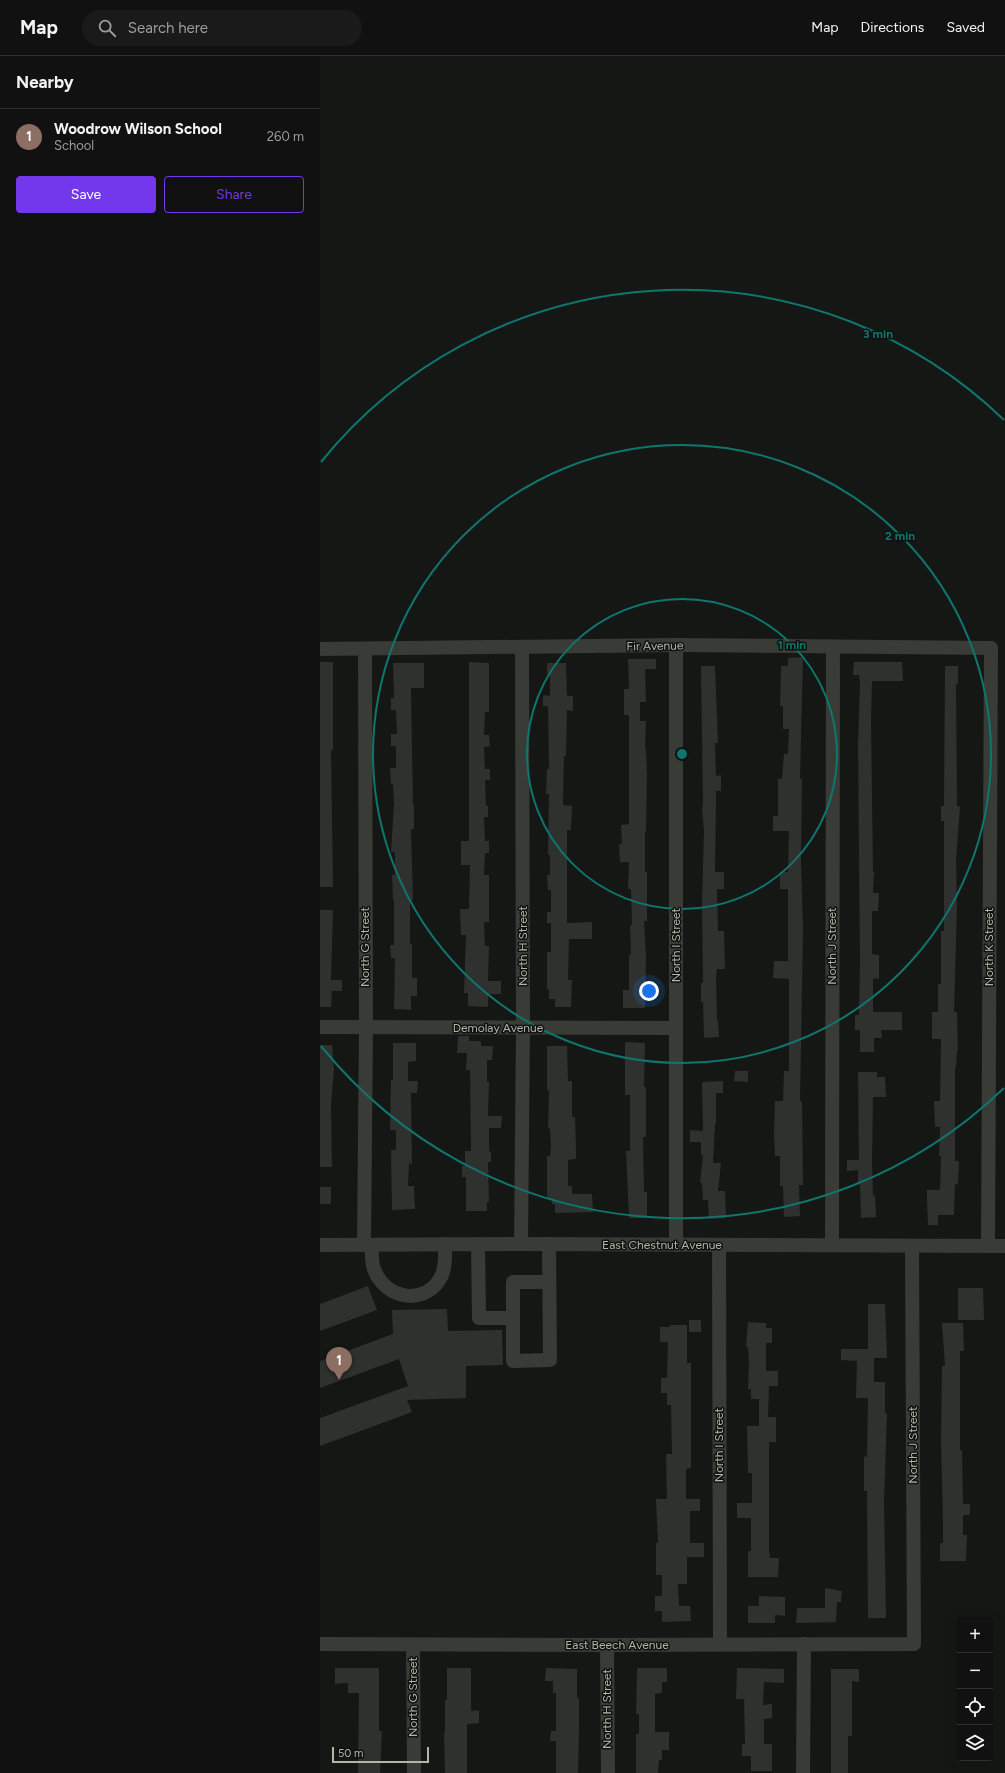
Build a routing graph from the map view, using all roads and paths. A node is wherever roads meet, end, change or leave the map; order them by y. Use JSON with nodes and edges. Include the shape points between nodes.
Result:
{"nodes":[{"id":1,"x":676,"y":645,"type":"junction"},
{"id":2,"x":522,"y":648,"type":"junction"},
{"id":3,"x":833,"y":648,"type":"junction"},
{"id":4,"x":991,"y":648,"type":"joint"},
{"id":5,"x":320,"y":649,"type":"edge"},
{"id":6,"x":365,"y":649,"type":"junction"},
{"id":7,"x":320,"y":1027,"type":"edge"},
{"id":8,"x":366,"y":1028,"type":"junction"},
{"id":9,"x":523,"y":1028,"type":"junction"},
{"id":10,"x":676,"y":1028,"type":"junction"},
{"id":11,"x":445,"y":1244,"type":"junction"},
{"id":12,"x":478,"y":1244,"type":"junction"},
{"id":13,"x":520,"y":1244,"type":"junction"},
{"id":14,"x":549,"y":1244,"type":"junction"},
{"id":15,"x":320,"y":1245,"type":"edge"},
{"id":16,"x":368,"y":1245,"type":"junction"},
{"id":17,"x":676,"y":1245,"type":"junction"},
{"id":18,"x":719,"y":1245,"type":"junction"},
{"id":19,"x":832,"y":1245,"type":"junction"},
{"id":20,"x":912,"y":1246,"type":"junction"},
{"id":21,"x":988,"y":1246,"type":"junction"},
{"id":22,"x":1005,"y":1246,"type":"edge"},
{"id":23,"x":549,"y":1282,"type":"junction"},
{"id":24,"x":513,"y":1318,"type":"junction"},
{"id":25,"x":320,"y":1644,"type":"edge"},
{"id":26,"x":720,"y":1644,"type":"junction"},
{"id":27,"x":804,"y":1644,"type":"junction"},
{"id":28,"x":914,"y":1644,"type":"joint"},
{"id":29,"x":413,"y":1645,"type":"junction"},
{"id":30,"x":607,"y":1645,"type":"junction"},
{"id":31,"x":414,"y":1773,"type":"edge"},
{"id":32,"x":608,"y":1773,"type":"edge"},
{"id":33,"x":803,"y":1773,"type":"edge"}],
"edges":[{"from":1,"to":2,"type":"street","name":"Fir Avenue"},
{"from":1,"to":3,"type":"street","name":"Fir Avenue"},
{"from":1,"to":10,"type":"street","name":"North I Street"},
{"from":2,"to":6,"type":"street","name":"Fir Avenue"},
{"from":2,"to":9,"type":"street","name":"North H Street"},
{"from":3,"to":4,"type":"street","name":"Fir Avenue"},
{"from":3,"to":19,"type":"street","name":"North J Street"},
{"from":4,"to":21,"type":"street","name":"North K Street"},
{"from":5,"to":6,"type":"street","name":"Fir Avenue"},
{"from":6,"to":8,"type":"street","name":"North G Street"},
{"from":7,"to":8,"type":"street","name":"Demolay Avenue"},
{"from":8,"to":9,"type":"street","name":"Demolay Avenue"},
{"from":8,"to":16,"type":"street","name":"North G Street"},
{"from":9,"to":10,"type":"street","name":"Demolay Avenue"},
{"from":9,"to":13,"type":"street","name":"North H Street"},
{"from":10,"to":17,"type":"street","name":"North I Street"},
{"from":11,"to":12,"type":"street","name":"East Chestnut Avenue"},
{"from":11,"to":16,"type":"street","name":"East Chestnut Avenue"},
{"from":11,"to":16,"type":"street","name":"North G Street","via":[[442,1275],[428,1291],[409,1296],[399,1295],[380,1282],[373,1268]]},
{"from":12,"to":13,"type":"street","name":"East Chestnut Avenue"},
{"from":12,"to":24,"type":"street","via":[[479,1318]]},
{"from":13,"to":14,"type":"street","name":"East Chestnut Avenue"},
{"from":14,"to":17,"type":"street","name":"East Chestnut Avenue"},
{"from":14,"to":23,"type":"street"},
{"from":15,"to":16,"type":"street","name":"East Chestnut Avenue"},
{"from":17,"to":18,"type":"street","name":"East Chestnut Avenue"},
{"from":18,"to":19,"type":"street","name":"East Chestnut Avenue"},
{"from":18,"to":26,"type":"street","name":"North I Street"},
{"from":19,"to":20,"type":"street","name":"East Chestnut Avenue"},
{"from":20,"to":21,"type":"street","name":"East Chestnut Avenue"},
{"from":20,"to":28,"type":"street","name":"North J Street"},
{"from":21,"to":22,"type":"street","name":"East Chestnut Avenue"},
{"from":23,"to":24,"type":"street","via":[[513,1282]]},
{"from":23,"to":24,"type":"street","via":[[550,1360],[513,1361]]},
{"from":25,"to":29,"type":"street","name":"East Beech Avenue"},
{"from":26,"to":27,"type":"street","name":"East Beech Avenue"},
{"from":26,"to":30,"type":"street","name":"East Beech Avenue"},
{"from":27,"to":28,"type":"street","name":"East Beech Avenue"},
{"from":27,"to":33,"type":"street"},
{"from":29,"to":30,"type":"street","name":"East Beech Avenue"},
{"from":29,"to":31,"type":"street","name":"North G Street"},
{"from":30,"to":32,"type":"street","name":"North H Street"}]}
